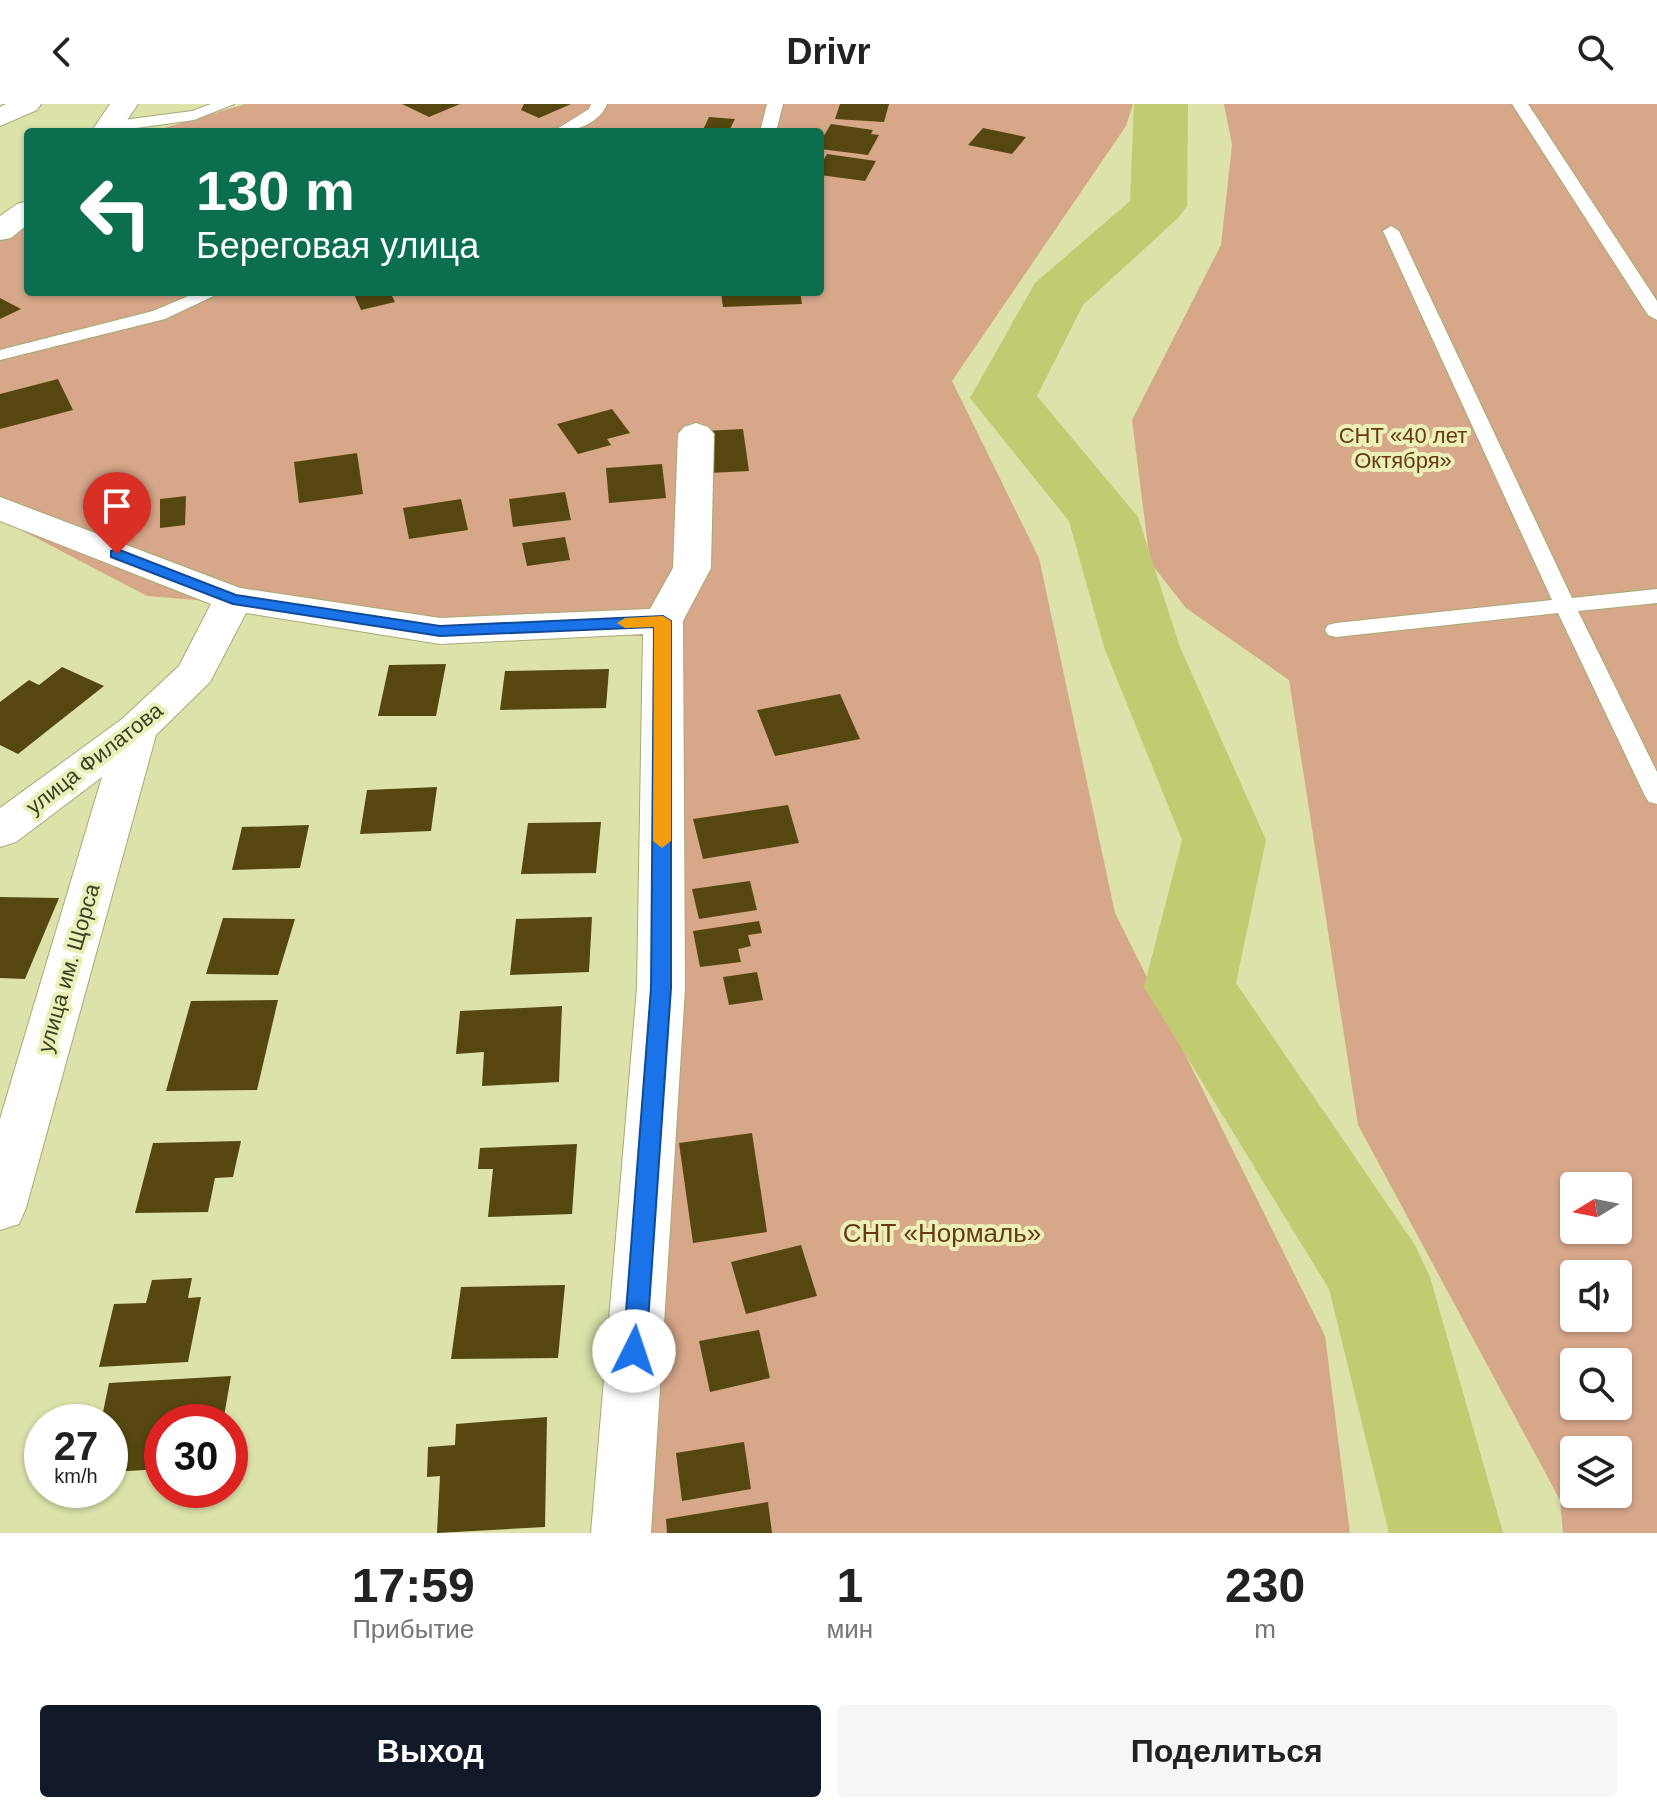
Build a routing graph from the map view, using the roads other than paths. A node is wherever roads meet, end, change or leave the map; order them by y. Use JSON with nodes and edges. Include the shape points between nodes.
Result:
{"nodes":[{"id":1,"x":27,"y":104,"type":"edge"},
{"id":2,"x":226,"y":104,"type":"edge"},
{"id":3,"x":599,"y":104,"type":"edge"},
{"id":4,"x":775,"y":104,"type":"edge"},
{"id":5,"x":1520,"y":104,"type":"edge"},
{"id":6,"x":0,"y":118,"type":"edge"},
{"id":7,"x":112,"y":121,"type":"edge"},
{"id":8,"x":567,"y":128,"type":"edge"},
{"id":9,"x":769,"y":128,"type":"edge"},
{"id":10,"x":24,"y":213,"type":"edge"},
{"id":11,"x":0,"y":231,"type":"edge"},
{"id":12,"x":1391,"y":231,"type":"dead end"},
{"id":13,"x":204,"y":296,"type":"edge"},
{"id":14,"x":1657,"y":315,"type":"edge"},
{"id":15,"x":0,"y":355,"type":"edge"},
{"id":16,"x":696,"y":434,"type":"dead end"},
{"id":17,"x":0,"y":508,"type":"edge"},
{"id":18,"x":1657,"y":596,"type":"edge"},
{"id":19,"x":233,"y":599,"type":"junction"},
{"id":20,"x":1564,"y":604,"type":"junction"},
{"id":21,"x":663,"y":621,"type":"junction"},
{"id":22,"x":1336,"y":630,"type":"dead end"},
{"id":23,"x":137,"y":729,"type":"junction"},
{"id":24,"x":1657,"y":796,"type":"edge"},
{"id":25,"x":0,"y":831,"type":"edge"},
{"id":26,"x":0,"y":1208,"type":"edge"},
{"id":27,"x":621,"y":1533,"type":"edge"}],
"edges":[{"from":1,"to":6,"type":"street"},
{"from":2,"to":7,"type":"lane","via":[[194,115]]},
{"from":3,"to":8,"type":"lane","via":[[596,112]]},
{"from":4,"to":9,"type":"lane"},
{"from":5,"to":14,"type":"lane"},
{"from":10,"to":11,"type":"street"},
{"from":12,"to":20,"type":"lane"},
{"from":13,"to":15,"type":"lane","via":[[159,315]]},
{"from":16,"to":21,"type":"street","via":[[692,568]]},
{"from":17,"to":19,"type":"street"},
{"from":18,"to":20,"type":"lane"},
{"from":19,"to":21,"type":"street","via":[[440,631]]},
{"from":19,"to":23,"type":"street","name":"улица Филатова","via":[[196,673]]},
{"from":20,"to":22,"type":"lane"},
{"from":20,"to":24,"type":"lane"},
{"from":21,"to":27,"type":"street","via":[[661,988]]},
{"from":23,"to":25,"type":"street","name":"улица Филатова"},
{"from":23,"to":26,"type":"street","name":"улица им. Щорса"}]}
